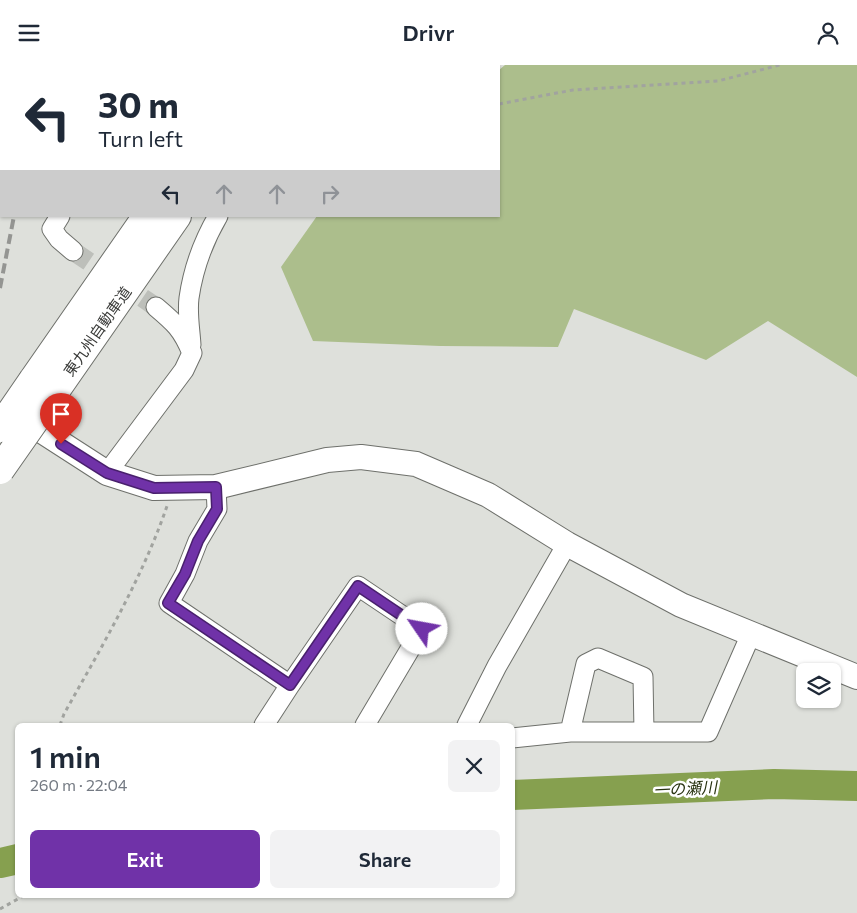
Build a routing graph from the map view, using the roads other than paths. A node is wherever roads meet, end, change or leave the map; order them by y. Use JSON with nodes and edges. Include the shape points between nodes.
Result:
{"nodes":[{"id":1,"x":59,"y":217,"type":"edge"},
{"id":2,"x":146,"y":217,"type":"edge"},
{"id":3,"x":176,"y":217,"type":"edge"},
{"id":4,"x":217,"y":217,"type":"edge"},
{"id":5,"x":73,"y":251,"type":"tunnel mouth"},
{"id":6,"x":156,"y":307,"type":"tunnel mouth"},
{"id":7,"x":192,"y":353,"type":"junction"},
{"id":8,"x":44,"y":385,"type":"junction"},
{"id":9,"x":0,"y":405,"type":"edge"},
{"id":10,"x":0,"y":428,"type":"edge"},
{"id":11,"x":0,"y":470,"type":"edge"},
{"id":12,"x":107,"y":473,"type":"junction"},
{"id":13,"x":216,"y":487,"type":"junction"},
{"id":14,"x":567,"y":544,"type":"junction"},
{"id":15,"x":751,"y":634,"type":"junction"},
{"id":16,"x":857,"y":677,"type":"edge"},
{"id":17,"x":290,"y":685,"type":"junction"},
{"id":18,"x":265,"y":723,"type":"edge"},
{"id":19,"x":366,"y":723,"type":"edge"},
{"id":20,"x":468,"y":723,"type":"edge"},
{"id":21,"x":570,"y":731,"type":"junction"},
{"id":22,"x":644,"y":732,"type":"junction"},
{"id":23,"x":515,"y":738,"type":"edge"}],
"edges":[{"from":1,"to":5,"type":"street","via":[[52,229],[58,239]]},
{"from":2,"to":8,"type":"highway","name":"東九州自動車道"},
{"from":3,"to":8,"type":"highway","name":"東九州自動車道"},
{"from":4,"to":7,"type":"street","via":[[197,265],[189,298]]},
{"from":6,"to":7,"type":"street","via":[[174,322]]},
{"from":7,"to":12,"type":"street","via":[[184,370]]},
{"from":8,"to":10,"type":"highway","name":"東九州自動車道","bridge":true},
{"from":8,"to":11,"type":"highway","name":"東九州自動車道","bridge":true},
{"from":9,"to":12,"type":"street"},
{"from":12,"to":13,"type":"street","via":[[154,488]]},
{"from":13,"to":14,"type":"street","via":[[327,460],[361,457],[416,464],[488,495]]},
{"from":13,"to":17,"type":"street","via":[[217,509],[168,603]]},
{"from":14,"to":15,"type":"street","via":[[681,605]]},
{"from":14,"to":20,"type":"street"},
{"from":15,"to":16,"type":"street"},
{"from":15,"to":22,"type":"street","via":[[708,732]]},
{"from":17,"to":18,"type":"street"},
{"from":17,"to":19,"type":"street","via":[[358,586],[422,629]]},
{"from":21,"to":22,"type":"street"},
{"from":21,"to":22,"type":"street","via":[[586,664],[598,659],[644,677]]},
{"from":21,"to":23,"type":"street"}]}
